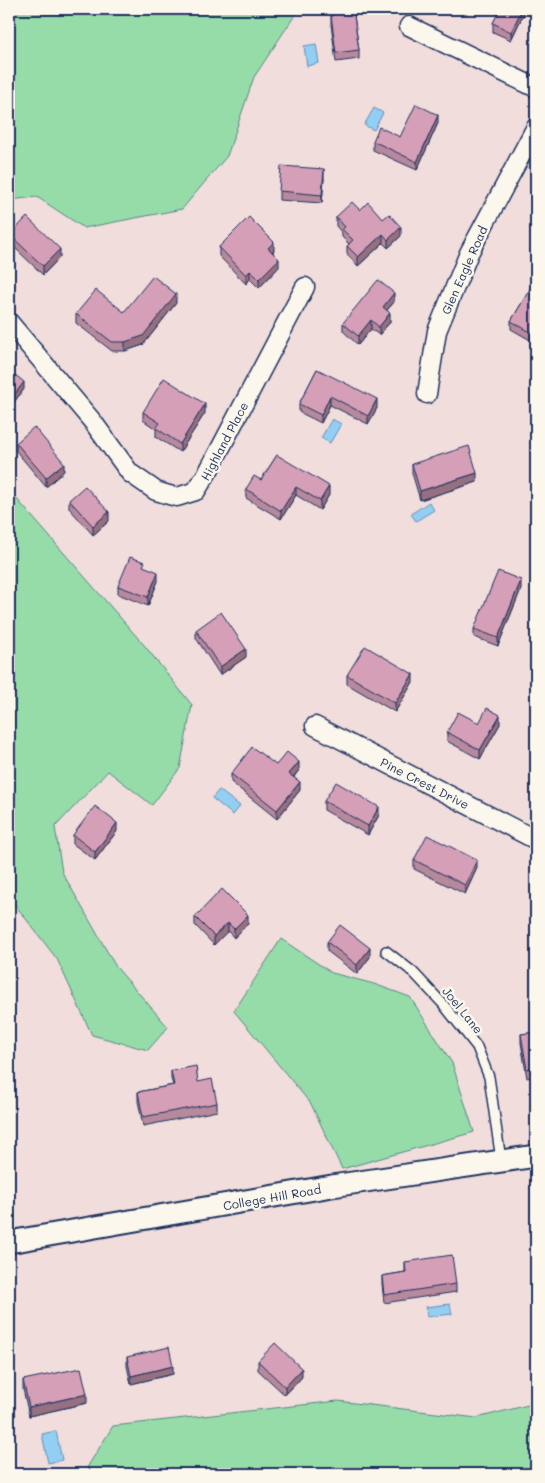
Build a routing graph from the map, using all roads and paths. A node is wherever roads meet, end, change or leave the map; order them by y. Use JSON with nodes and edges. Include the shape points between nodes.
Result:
{"nodes":[{"id":1,"x":409,"y":26,"type":"dead end"},
{"id":2,"x":536,"y":88,"type":"edge"},
{"id":3,"x":536,"y":127,"type":"edge"},
{"id":4,"x":305,"y":287,"type":"dead end"},
{"id":5,"x":9,"y":322,"type":"edge"},
{"id":6,"x":427,"y":394,"type":"dead end"},
{"id":7,"x":314,"y":726,"type":"dead end"},
{"id":8,"x":536,"y":840,"type":"edge"},
{"id":9,"x":386,"y":951,"type":"dead end"},
{"id":10,"x":536,"y":1156,"type":"edge"},
{"id":11,"x":501,"y":1162,"type":"junction"},
{"id":12,"x":9,"y":1242,"type":"edge"}],
"edges":[{"from":1,"to":2,"type":"street"},
{"from":3,"to":6,"type":"street","name":"Glen Eagle Road","via":[[469,253],[437,331]]},
{"from":4,"to":5,"type":"street","name":"Highland Place","via":[[209,470],[196,491],[177,497],[156,491],[130,474],[93,422]]},
{"from":7,"to":8,"type":"street","name":"Pine Crest Drive"},
{"from":9,"to":11,"type":"lane","name":"Joel Lane","via":[[413,972],[477,1047],[489,1077]]},
{"from":10,"to":11,"type":"street","name":"College Hill Road"},
{"from":11,"to":12,"type":"street","name":"College Hill Road","via":[[332,1186]]}]}
